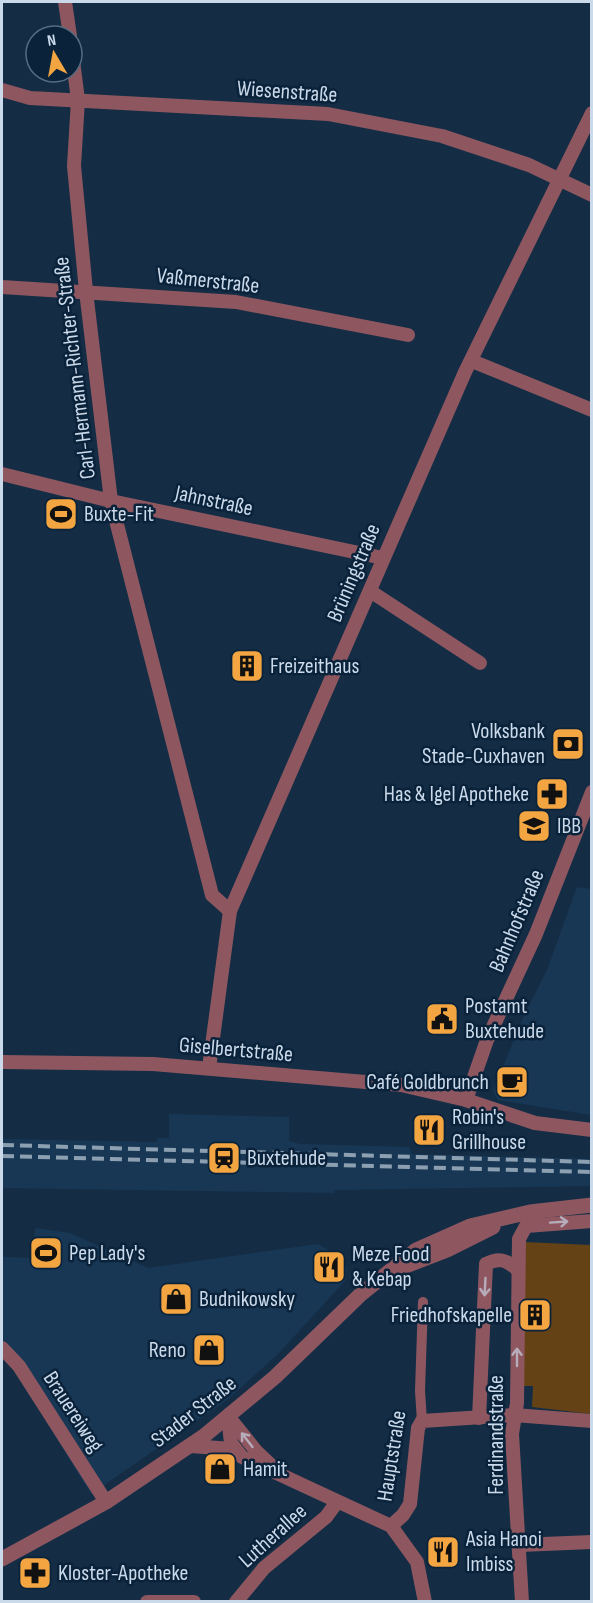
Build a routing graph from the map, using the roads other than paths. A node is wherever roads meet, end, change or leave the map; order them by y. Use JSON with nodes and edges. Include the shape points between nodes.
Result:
{"nodes":[{"id":1,"x":65,"y":2,"type":"edge"},
{"id":2,"x":68,"y":24,"type":"edge"},
{"id":3,"x":76,"y":84,"type":"edge"},
{"id":4,"x":2,"y":90,"type":"edge"},
{"id":5,"x":78,"y":100,"type":"junction"},
{"id":6,"x":591,"y":113,"type":"edge"},
{"id":7,"x":561,"y":178,"type":"junction"},
{"id":8,"x":591,"y":195,"type":"edge"},
{"id":9,"x":2,"y":286,"type":"edge"},
{"id":10,"x":86,"y":291,"type":"junction"},
{"id":11,"x":408,"y":335,"type":"dead end"},
{"id":12,"x":472,"y":361,"type":"junction"},
{"id":13,"x":591,"y":410,"type":"edge"},
{"id":14,"x":2,"y":474,"type":"edge"},
{"id":15,"x":111,"y":501,"type":"junction"},
{"id":16,"x":383,"y":558,"type":"junction"},
{"id":17,"x":370,"y":591,"type":"junction"},
{"id":18,"x":480,"y":663,"type":"dead end"},
{"id":19,"x":591,"y":792,"type":"edge"},
{"id":20,"x":230,"y":911,"type":"junction"},
{"id":21,"x":2,"y":1062,"type":"edge"},
{"id":22,"x":209,"y":1068,"type":"junction"},
{"id":23,"x":466,"y":1100,"type":"junction"},
{"id":24,"x":591,"y":1130,"type":"edge"},
{"id":25,"x":591,"y":1205,"type":"edge"},
{"id":26,"x":520,"y":1221,"type":"junction"},
{"id":27,"x":591,"y":1221,"type":"edge"},
{"id":28,"x":518,"y":1269,"type":"junction"},
{"id":29,"x":423,"y":1302,"type":"dead end"},
{"id":30,"x":2,"y":1348,"type":"edge"},
{"id":31,"x":514,"y":1415,"type":"junction"},
{"id":32,"x":228,"y":1416,"type":"junction"},
{"id":33,"x":479,"y":1418,"type":"junction"},
{"id":34,"x":422,"y":1420,"type":"junction"},
{"id":35,"x":591,"y":1421,"type":"edge"},
{"id":36,"x":190,"y":1446,"type":"junction"},
{"id":37,"x":233,"y":1449,"type":"junction"},
{"id":38,"x":286,"y":1477,"type":"junction"},
{"id":39,"x":106,"y":1502,"type":"junction"},
{"id":40,"x":337,"y":1502,"type":"junction"},
{"id":41,"x":391,"y":1526,"type":"junction"},
{"id":42,"x":591,"y":1542,"type":"edge"},
{"id":43,"x":519,"y":1545,"type":"junction"},
{"id":44,"x":2,"y":1559,"type":"edge"},
{"id":45,"x":147,"y":1602,"type":"edge"},
{"id":46,"x":194,"y":1602,"type":"edge"},
{"id":47,"x":236,"y":1602,"type":"edge"},
{"id":48,"x":425,"y":1602,"type":"edge"},
{"id":49,"x":522,"y":1602,"type":"edge"}],
"edges":[{"from":1,"to":2,"type":"street"},
{"from":3,"to":5,"type":"street","name":"Carl-Hermann-Richter-Straße"},
{"from":4,"to":5,"type":"street","name":"Wiesenstraße","via":[[30,98]]},
{"from":5,"to":7,"type":"street","name":"Wiesenstraße","via":[[328,114],[442,136]]},
{"from":5,"to":10,"type":"street","name":"Carl-Hermann-Richter-Straße","via":[[74,166]]},
{"from":6,"to":7,"type":"street","name":"Brüningstraße"},
{"from":7,"to":8,"type":"street","name":"Wiesenstraße"},
{"from":7,"to":12,"type":"street","name":"Brüningstraße"},
{"from":9,"to":10,"type":"street","name":"Vaßmerstraße"},
{"from":10,"to":11,"type":"street","name":"Vaßmerstraße","via":[[236,302]]},
{"from":10,"to":15,"type":"street","name":"Carl-Hermann-Richter-Straße"},
{"from":12,"to":13,"type":"street"},
{"from":12,"to":16,"type":"street","name":"Brüningstraße"},
{"from":14,"to":15,"type":"street","name":"Jahnstraße"},
{"from":15,"to":16,"type":"street","name":"Jahnstraße"},
{"from":15,"to":20,"type":"street","name":"Carl-Hermann-Richter-Straße","via":[[212,895]]},
{"from":16,"to":17,"type":"street","name":"Brüningstraße"},
{"from":17,"to":18,"type":"street"},
{"from":17,"to":20,"type":"street","name":"Brüningstraße"},
{"from":19,"to":23,"type":"street","name":"Bahnhofstraße","via":[[536,934],[487,1040]]},
{"from":20,"to":22,"type":"street","name":"Brüningstraße"},
{"from":21,"to":22,"type":"street","name":"Giselbertstraße"},
{"from":22,"to":23,"type":"street","name":"Giselbertstraße","via":[[401,1085]]},
{"from":23,"to":24,"type":"street","name":"Giselbertstraße","via":[[535,1123]]},
{"from":25,"to":26,"type":"street","name":"Stader Straße"},
{"from":26,"to":27,"type":"street","one_way":true},
{"from":26,"to":28,"type":"street","name":"Ferdinandstraße"},
{"from":26,"to":32,"type":"street","name":"Stader Straße","via":[[393,1271],[360,1295],[275,1377]]},
{"from":31,"to":28,"type":"street","name":"Ferdinandstraße","one_way":true},
{"from":28,"to":33,"type":"street","name":"Ferdinandstraße","one_way":true,"via":[[506,1260],[495,1259],[486,1264]]},
{"from":29,"to":34,"type":"street","name":"Hauptstraße"},
{"from":30,"to":39,"type":"street","name":"Brauereiweg","via":[[19,1366]]},
{"from":31,"to":33,"type":"street"},
{"from":31,"to":35,"type":"street"},
{"from":31,"to":43,"type":"street","name":"Ferdinandstraße"},
{"from":32,"to":36,"type":"street","name":"Stader Straße"},
{"from":32,"to":37,"type":"street"},
{"from":38,"to":32,"type":"street","one_way":true,"via":[[261,1456]]},
{"from":33,"to":34,"type":"street"},
{"from":34,"to":41,"type":"street","name":"Hauptstraße","via":[[410,1503]]},
{"from":36,"to":37,"type":"street"},
{"from":36,"to":39,"type":"street","name":"Stader Straße"},
{"from":37,"to":38,"type":"street","via":[[249,1461]]},
{"from":38,"to":40,"type":"street"},
{"from":39,"to":44,"type":"street","name":"Stader Straße"},
{"from":40,"to":41,"type":"street"},
{"from":40,"to":47,"type":"street","name":"Lutherallee","via":[[326,1517],[264,1568]]},
{"from":41,"to":48,"type":"street","name":"Hauptstraße","via":[[417,1562]]},
{"from":42,"to":43,"type":"street"},
{"from":43,"to":49,"type":"street","name":"Ferdinandstraße"},
{"from":45,"to":46,"type":"street"}]}
